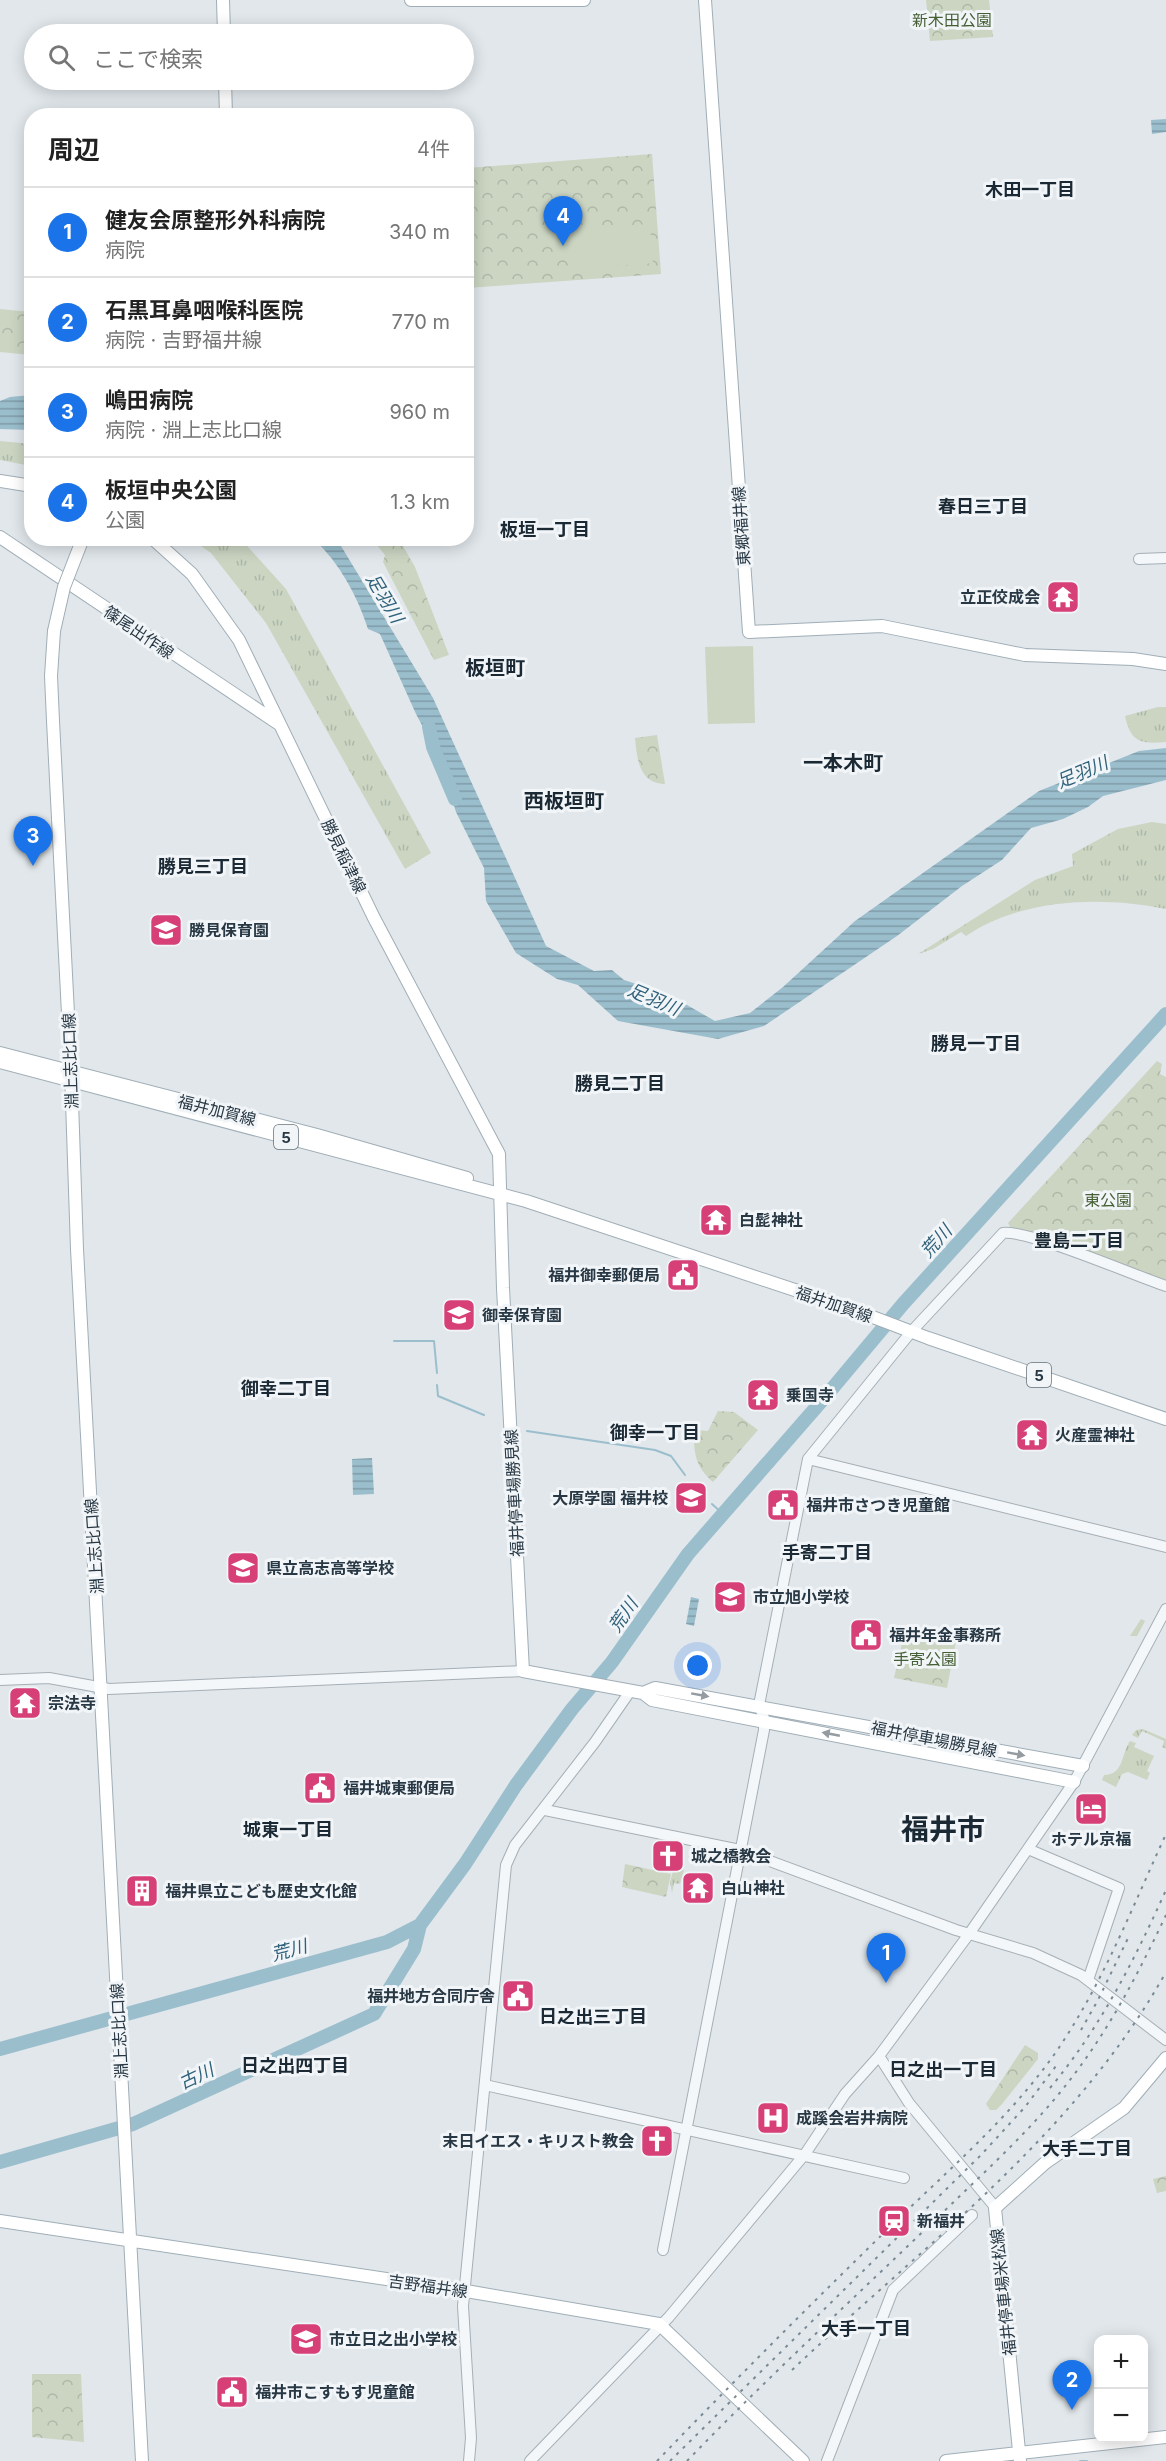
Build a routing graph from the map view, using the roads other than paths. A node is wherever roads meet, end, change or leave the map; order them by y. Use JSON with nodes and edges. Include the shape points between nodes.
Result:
{"nodes":[{"id":1,"x":223,"y":0,"type":"edge"},
{"id":2,"x":411,"y":0,"type":"edge"},
{"id":3,"x":584,"y":0,"type":"edge"},
{"id":4,"x":705,"y":0,"type":"edge"},
{"id":5,"x":224,"y":24,"type":"edge"},
{"id":6,"x":225,"y":90,"type":"edge"},
{"id":7,"x":226,"y":108,"type":"edge"},
{"id":8,"x":0,"y":481,"type":"edge"},
{"id":9,"x":24,"y":485,"type":"edge"},
{"id":10,"x":0,"y":537,"type":"edge"},
{"id":11,"x":80,"y":546,"type":"edge"},
{"id":12,"x":161,"y":546,"type":"edge"},
{"id":13,"x":1166,"y":558,"type":"edge"},
{"id":14,"x":1139,"y":559,"type":"dead end"},
{"id":15,"x":1166,"y":664,"type":"edge"},
{"id":16,"x":280,"y":725,"type":"junction"},
{"id":17,"x":0,"y":1053,"type":"edge"},
{"id":18,"x":0,"y":1062,"type":"edge"},
{"id":19,"x":71,"y":1076,"type":"junction"},
{"id":20,"x":501,"y":1193,"type":"junction"},
{"id":21,"x":1166,"y":1287,"type":"edge"},
{"id":22,"x":905,"y":1330,"type":"junction"},
{"id":23,"x":1166,"y":1419,"type":"edge"},
{"id":24,"x":808,"y":1459,"type":"junction"},
{"id":25,"x":1166,"y":1547,"type":"edge"},
{"id":26,"x":1166,"y":1609,"type":"edge"},
{"id":27,"x":523,"y":1671,"type":"junction"},
{"id":28,"x":0,"y":1680,"type":"edge"},
{"id":29,"x":102,"y":1689,"type":"junction"},
{"id":30,"x":637,"y":1692,"type":"junction"},
{"id":31,"x":759,"y":1705,"type":"junction"},
{"id":32,"x":764,"y":1721,"type":"junction"},
{"id":33,"x":1083,"y":1766,"type":"junction"},
{"id":34,"x":1074,"y":1782,"type":"junction"},
{"id":35,"x":545,"y":1810,"type":"junction"},
{"id":36,"x":1028,"y":1849,"type":"junction"},
{"id":37,"x":740,"y":1850,"type":"junction"},
{"id":38,"x":969,"y":1934,"type":"junction"},
{"id":39,"x":1088,"y":1980,"type":"junction"},
{"id":40,"x":1166,"y":2040,"type":"edge"},
{"id":41,"x":879,"y":2056,"type":"junction"},
{"id":42,"x":1166,"y":2058,"type":"edge"},
{"id":43,"x":485,"y":2085,"type":"junction"},
{"id":44,"x":686,"y":2128,"type":"junction"},
{"id":45,"x":805,"y":2154,"type":"junction"},
{"id":46,"x":904,"y":2178,"type":"dead end"},
{"id":47,"x":996,"y":2207,"type":"junction"},
{"id":48,"x":972,"y":2215,"type":"dead end"},
{"id":49,"x":0,"y":2221,"type":"edge"},
{"id":50,"x":130,"y":2241,"type":"junction"},
{"id":51,"x":663,"y":2250,"type":"dead end"},
{"id":52,"x":466,"y":2291,"type":"junction"},
{"id":53,"x":662,"y":2326,"type":"junction"},
{"id":54,"x":1166,"y":2438,"type":"edge"},
{"id":55,"x":1019,"y":2457,"type":"edge"},
{"id":56,"x":142,"y":2461,"type":"edge"},
{"id":57,"x":469,"y":2461,"type":"edge"},
{"id":58,"x":530,"y":2461,"type":"edge"},
{"id":59,"x":803,"y":2461,"type":"edge"},
{"id":60,"x":826,"y":2461,"type":"edge"},
{"id":61,"x":946,"y":2461,"type":"edge"}],
"edges":[{"from":1,"to":5,"type":"main road"},
{"from":2,"to":3,"type":"main road"},
{"from":4,"to":15,"type":"main road","name":"東郷福井線","via":[[749,632],[882,626],[1025,655]]},
{"from":6,"to":7,"type":"main road"},
{"from":8,"to":9,"type":"main road"},
{"from":10,"to":16,"type":"main road","name":"篠尾出作線"},
{"from":11,"to":19,"type":"main road","name":"淵上志比口線","bridge":true,"via":[[64,587],[54,631],[51,676]]},
{"from":12,"to":16,"type":"main road","name":"勝見稲津線","via":[[192,574],[218,607],[239,640]]},
{"from":13,"to":14,"type":"street"},
{"from":16,"to":20,"type":"main road","name":"勝見稲津線","via":[[375,918],[499,1154]]},
{"from":17,"to":19,"type":"main road","name":"福井加賀線","number":"5"},
{"from":18,"to":19,"type":"main road","name":"福井加賀線","number":"5"},
{"from":19,"to":20,"type":"main road","name":"福井加賀線","number":"5"},
{"from":19,"to":29,"type":"main road","name":"淵上志比口線"},
{"from":20,"to":22,"type":"main road","name":"福井加賀線","number":"5"},
{"from":20,"to":27,"type":"main road","name":"福井停車場勝見線"},
{"from":21,"to":22,"type":"street","via":[[1039,1240],[1003,1233]]},
{"from":22,"to":23,"type":"main road","name":"福井加賀線","number":"5"},
{"from":22,"to":24,"type":"street"},
{"from":24,"to":25,"type":"street"},
{"from":24,"to":31,"type":"street"},
{"from":26,"to":33,"type":"street"},
{"from":27,"to":29,"type":"street"},
{"from":27,"to":30,"type":"main road","name":"福井停車場勝見線"},
{"from":28,"to":29,"type":"street","via":[[49,1678]]},
{"from":29,"to":50,"type":"main road","name":"淵上志比口線"},
{"from":30,"to":31,"type":"main road","name":"福井停車場勝見線","one_way":true,"via":[[656,1688]]},
{"from":30,"to":32,"type":"main road","name":"福井停車場勝見線","via":[[652,1700]]},
{"from":30,"to":35,"type":"street"},
{"from":31,"to":32,"type":"street"},
{"from":31,"to":33,"type":"main road","name":"福井停車場勝見線","one_way":true},
{"from":34,"to":32,"type":"main road","name":"福井停車場勝見線","one_way":true},
{"from":32,"to":37,"type":"street"},
{"from":33,"to":34,"type":"street"},
{"from":34,"to":36,"type":"street"},
{"from":35,"to":37,"type":"street"},
{"from":35,"to":43,"type":"street","via":[[515,1845],[506,1865]]},
{"from":36,"to":38,"type":"street"},
{"from":36,"to":39,"type":"street","via":[[1119,1888]]},
{"from":37,"to":38,"type":"street"},
{"from":37,"to":44,"type":"street"},
{"from":38,"to":39,"type":"street","via":[[1042,1956]]},
{"from":38,"to":41,"type":"street"},
{"from":39,"to":40,"type":"street"},
{"from":41,"to":45,"type":"street","via":[[845,2094]]},
{"from":41,"to":47,"type":"street","via":[[909,2103]]},
{"from":42,"to":47,"type":"main road","name":"福井停車場米松線","via":[[1124,2108],[1038,2168]]},
{"from":43,"to":44,"type":"street"},
{"from":43,"to":52,"type":"street"},
{"from":44,"to":45,"type":"street"},
{"from":44,"to":51,"type":"street"},
{"from":45,"to":46,"type":"street"},
{"from":45,"to":53,"type":"street"},
{"from":47,"to":55,"type":"main road","name":"福井停車場米松線"},
{"from":48,"to":60,"type":"street","via":[[893,2290]]},
{"from":49,"to":50,"type":"main road","name":"吉野福井線"},
{"from":50,"to":52,"type":"main road","name":"吉野福井線"},
{"from":50,"to":56,"type":"main road","name":"淵上志比口線"},
{"from":52,"to":53,"type":"main road","name":"吉野福井線"},
{"from":52,"to":57,"type":"street","via":[[463,2306]]},
{"from":53,"to":58,"type":"street"},
{"from":53,"to":59,"type":"main road"},
{"from":54,"to":55,"type":"main road"},
{"from":55,"to":61,"type":"main road"}]}
